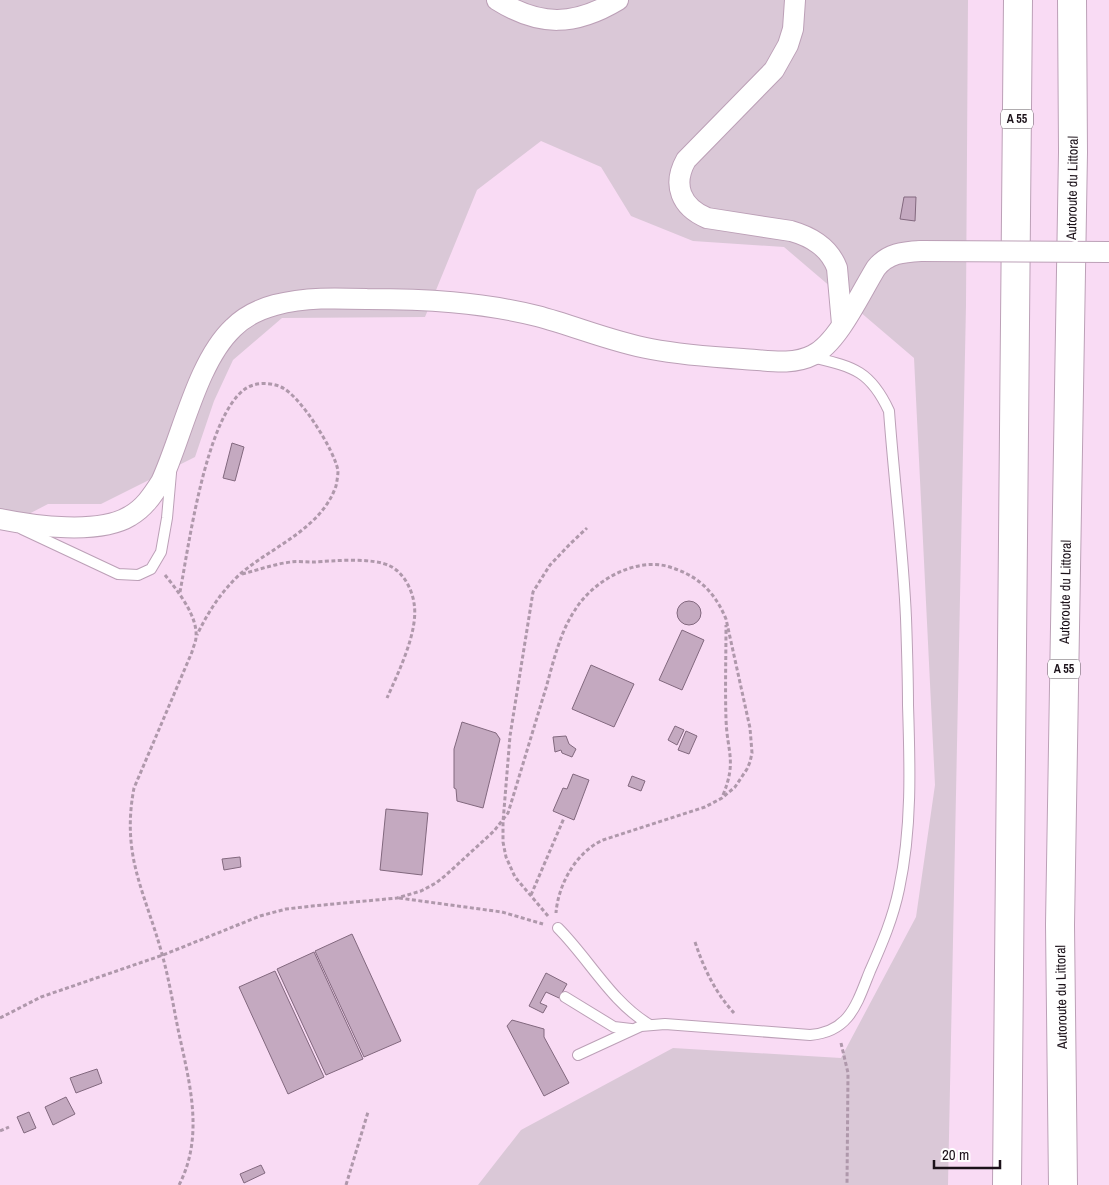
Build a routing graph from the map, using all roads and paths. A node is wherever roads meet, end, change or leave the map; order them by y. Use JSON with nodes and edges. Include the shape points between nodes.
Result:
{"nodes":[{"id":1,"x":497,"y":0,"type":"edge"},
{"id":2,"x":618,"y":0,"type":"edge"},
{"id":3,"x":796,"y":0,"type":"edge"},
{"id":4,"x":1018,"y":0,"type":"edge"},
{"id":5,"x":1072,"y":0,"type":"edge"},
{"id":6,"x":1109,"y":252,"type":"edge"},
{"id":7,"x":842,"y":324,"type":"junction"},
{"id":8,"x":811,"y":356,"type":"junction"},
{"id":9,"x":174,"y":447,"type":"junction"},
{"id":10,"x":0,"y":519,"type":"edge"},
{"id":11,"x":587,"y":528,"type":"dead end"},
{"id":12,"x":156,"y":562,"type":"junction"},
{"id":13,"x":239,"y":575,"type":"junction"},
{"id":14,"x":179,"y":593,"type":"junction"},
{"id":15,"x":726,"y":619,"type":"junction"},
{"id":16,"x":196,"y":636,"type":"junction"},
{"id":17,"x":386,"y":698,"type":"dead end"},
{"id":18,"x":722,"y":798,"type":"junction"},
{"id":19,"x":564,"y":818,"type":"dead end"},
{"id":20,"x":503,"y":822,"type":"junction"},
{"id":21,"x":531,"y":895,"type":"junction"},
{"id":22,"x":397,"y":898,"type":"junction"},
{"id":23,"x":558,"y":928,"type":"junction"},
{"id":24,"x":695,"y":942,"type":"dead end"},
{"id":25,"x":163,"y":955,"type":"junction"},
{"id":26,"x":565,"y":997,"type":"dead end"},
{"id":27,"x":0,"y":1018,"type":"edge"},
{"id":28,"x":650,"y":1025,"type":"junction"},
{"id":29,"x":837,"y":1028,"type":"junction"},
{"id":30,"x":635,"y":1029,"type":"junction"},
{"id":31,"x":749,"y":1031,"type":"junction"},
{"id":32,"x":578,"y":1055,"type":"dead end"},
{"id":33,"x":368,"y":1112,"type":"dead end"},
{"id":34,"x":9,"y":1127,"type":"dead end"},
{"id":35,"x":0,"y":1131,"type":"edge"},
{"id":36,"x":179,"y":1185,"type":"edge"},
{"id":37,"x":346,"y":1185,"type":"edge"},
{"id":38,"x":847,"y":1185,"type":"edge"},
{"id":39,"x":1007,"y":1185,"type":"edge"},
{"id":40,"x":1063,"y":1185,"type":"edge"}],
"edges":[{"from":1,"to":2,"type":"street","via":[[546,20],[567,20]]},
{"from":3,"to":7,"type":"street","via":[[793,29],[782,58],[759,87],[686,160],[679,179],[680,192],[694,212],[707,218],[791,231],[803,234],[822,246],[837,268]]},
{"from":4,"to":39,"type":"highway","number":"A 55"},
{"from":5,"to":40,"type":"highway","name":"Autoroute du Littoral","number":"A 55","via":[[1060,925]]},
{"from":6,"to":7,"type":"street","bridge":true,"via":[[920,251],[894,254],[880,263]]},
{"from":7,"to":8,"type":"street","via":[[830,342]]},
{"from":8,"to":9,"type":"street","via":[[782,361],[676,353],[632,344],[537,316],[448,301],[304,299],[259,310],[226,336],[204,372]]},
{"from":8,"to":29,"type":"lane","via":[[844,365],[874,383],[889,411],[906,617],[910,755],[904,860],[892,920],[861,993],[845,1022]]},
{"from":9,"to":10,"type":"street","via":[[153,495],[138,511],[119,522],[62,527]]},
{"from":9,"to":12,"type":"lane","via":[[167,518]]},
{"from":10,"to":12,"type":"lane","via":[[118,574],[138,575],[151,569]]},
{"from":11,"to":20,"type":"path","via":[[550,566],[533,592],[510,736]]},
{"from":12,"to":14,"type":"path"},
{"from":13,"to":14,"type":"path","via":[[306,528],[330,499],[337,483],[338,470],[332,454],[299,401],[283,388],[270,384],[260,383],[244,390],[225,412],[200,487]]},
{"from":13,"to":16,"type":"path","via":[[209,610]]},
{"from":13,"to":17,"type":"path","via":[[290,562],[380,563],[397,570],[405,579],[414,604],[413,622],[409,644]]},
{"from":14,"to":16,"type":"path","via":[[192,616]]},
{"from":15,"to":18,"type":"path","via":[[726,722],[732,760]]},
{"from":15,"to":18,"type":"path","via":[[750,728],[752,753],[747,770]]},
{"from":15,"to":20,"type":"path","via":[[721,606],[699,581],[682,570],[659,564],[626,568],[584,598],[567,623]]},
{"from":16,"to":25,"type":"path","via":[[134,788],[130,808],[131,848],[136,876]]},
{"from":18,"to":23,"type":"path","via":[[705,807],[603,840],[588,849],[561,888],[556,916]]},
{"from":19,"to":21,"type":"path"},
{"from":20,"to":21,"type":"path","via":[[503,842],[511,869]]},
{"from":20,"to":22,"type":"path","via":[[436,883]]},
{"from":21,"to":23,"type":"path"},
{"from":22,"to":23,"type":"path","via":[[502,912]]},
{"from":22,"to":25,"type":"path","via":[[286,909],[232,926]]},
{"from":23,"to":28,"type":"lane","via":[[628,1010]]},
{"from":24,"to":31,"type":"path","via":[[711,981]]},
{"from":25,"to":27,"type":"path","via":[[41,997]]},
{"from":25,"to":36,"type":"path","via":[[192,1094],[192,1146]]},
{"from":26,"to":30,"type":"lane","via":[[614,1027]]},
{"from":28,"to":30,"type":"lane"},
{"from":28,"to":31,"type":"lane"},
{"from":29,"to":31,"type":"lane","via":[[810,1035]]},
{"from":29,"to":38,"type":"path","via":[[848,1073]]},
{"from":30,"to":32,"type":"lane"},
{"from":33,"to":37,"type":"path"},
{"from":34,"to":35,"type":"path"}]}
